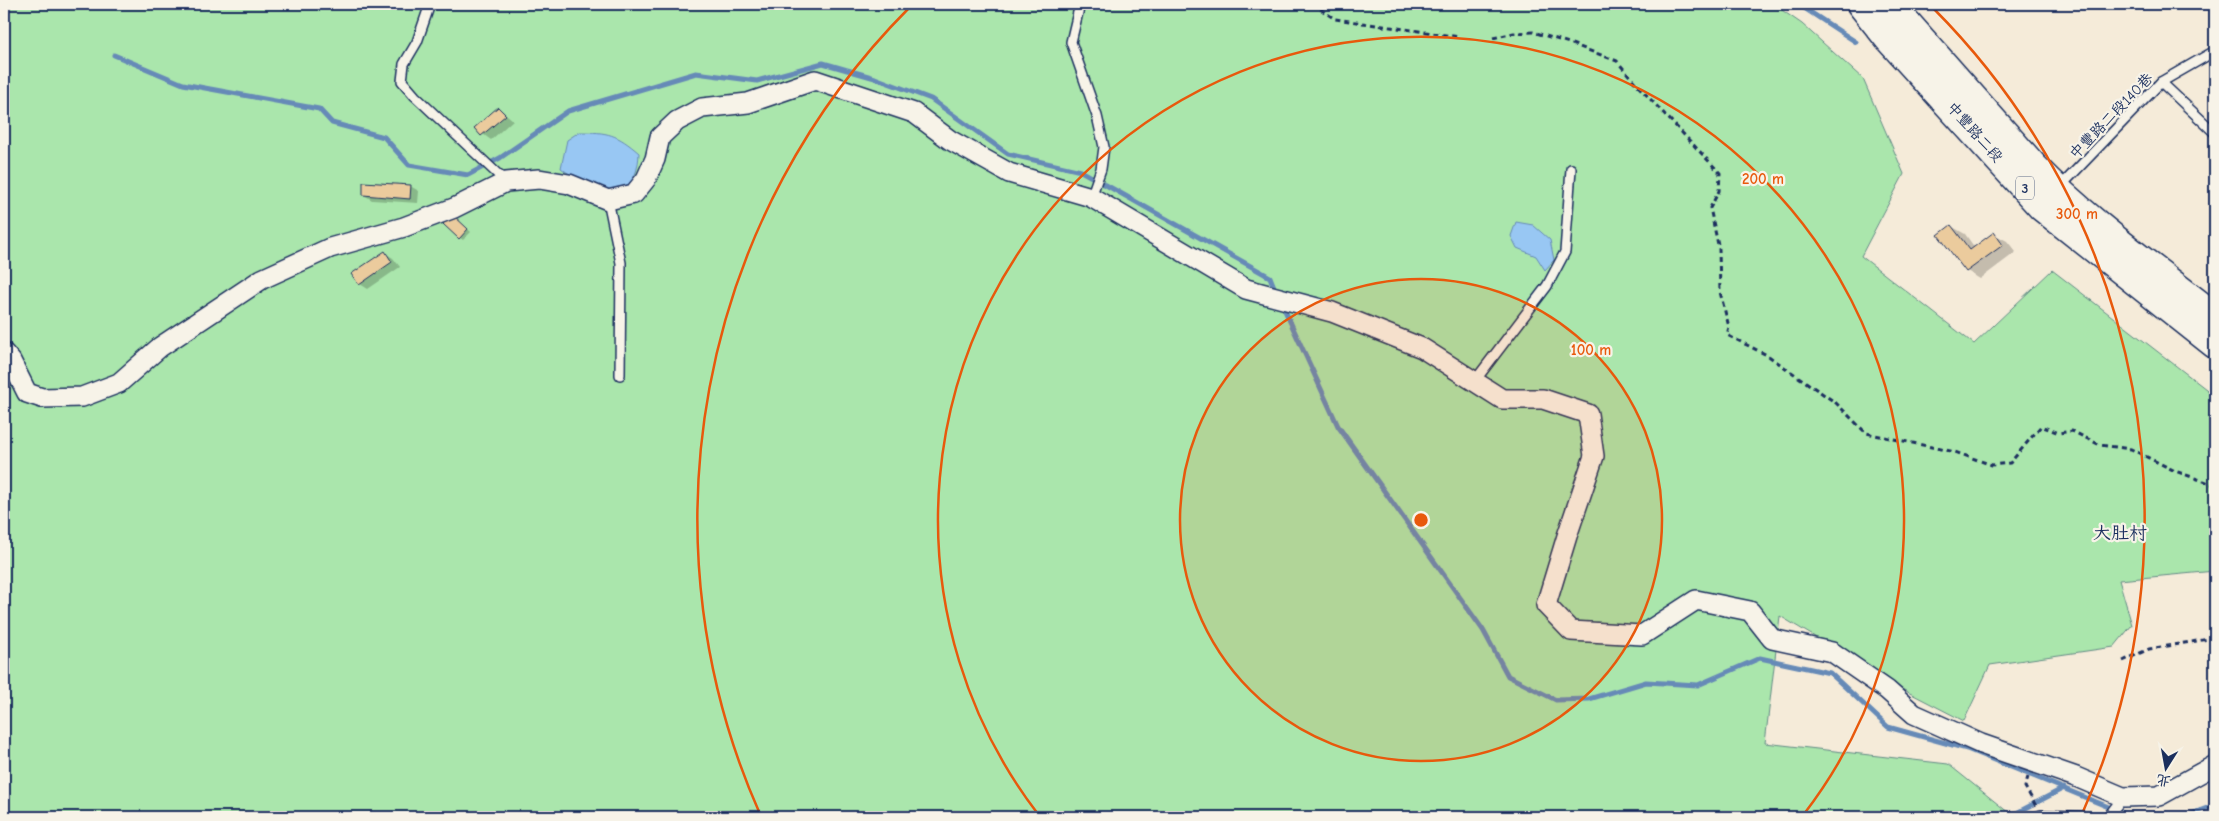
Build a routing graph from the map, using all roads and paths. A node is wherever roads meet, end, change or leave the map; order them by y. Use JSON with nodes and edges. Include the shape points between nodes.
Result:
{"nodes":[{"id":1,"x":427,"y":4,"type":"edge"},
{"id":2,"x":1080,"y":4,"type":"edge"},
{"id":3,"x":1313,"y":4,"type":"edge"},
{"id":4,"x":1861,"y":4,"type":"edge"},
{"id":5,"x":1890,"y":4,"type":"edge"},
{"id":6,"x":1460,"y":37,"type":"dead end"},
{"id":7,"x":1493,"y":38,"type":"dead end"},
{"id":8,"x":2215,"y":51,"type":"edge"},
{"id":9,"x":2161,"y":82,"type":"junction"},
{"id":10,"x":1967,"y":108,"type":"junction"},
{"id":11,"x":2215,"y":133,"type":"edge"},
{"id":12,"x":1571,"y":169,"type":"dead end"},
{"id":13,"x":501,"y":177,"type":"junction"},
{"id":14,"x":2057,"y":190,"type":"junction"},
{"id":15,"x":1091,"y":197,"type":"junction"},
{"id":16,"x":608,"y":200,"type":"junction"},
{"id":17,"x":2215,"y":317,"type":"edge"},
{"id":18,"x":2215,"y":344,"type":"edge"},
{"id":19,"x":4,"y":353,"type":"edge"},
{"id":20,"x":620,"y":374,"type":"dead end"},
{"id":21,"x":1474,"y":382,"type":"junction"},
{"id":22,"x":2215,"y":485,"type":"edge"},
{"id":23,"x":2215,"y":638,"type":"edge"},
{"id":24,"x":2122,"y":661,"type":"dead end"},
{"id":25,"x":2032,"y":762,"type":"junction"},
{"id":26,"x":2215,"y":765,"type":"edge"},
{"id":27,"x":2123,"y":797,"type":"junction"},
{"id":28,"x":2039,"y":816,"type":"edge"},
{"id":29,"x":2095,"y":817,"type":"edge"},
{"id":30,"x":2108,"y":817,"type":"edge"}],
"edges":[{"from":1,"to":13,"type":"lane","via":[[417,42],[404,64],[402,81]]},
{"from":2,"to":15,"type":"lane","via":[[1072,42],[1104,147],[1101,169]]},
{"from":3,"to":6,"type":"path","via":[[1335,19]]},
{"from":4,"to":10,"type":"main road","name":"中豐路二段","number":"3","via":[[1889,39]]},
{"from":5,"to":10,"type":"main road","name":"中豐路二段","number":"3"},
{"from":7,"to":22,"type":"path","via":[[1533,32],[1617,61],[1720,173],[1718,191],[1710,208],[1719,250],[1720,292],[1729,327],[1727,335],[1767,355],[1836,403],[1866,433],[1955,452],[1992,464],[2010,464],[2041,426],[2059,433],[2072,431],[2100,445],[2131,449],[2175,471]]},
{"from":8,"to":9,"type":"lane","name":"中豐路二段140巷"},
{"from":9,"to":11,"type":"lane"},
{"from":9,"to":14,"type":"lane","name":"中豐路二段140巷"},
{"from":10,"to":14,"type":"main road","name":"中豐路二段","number":"3"},
{"from":10,"to":18,"type":"main road","name":"中豐路二段","number":"3","via":[[2042,207]]},
{"from":12,"to":21,"type":"lane","via":[[1565,252],[1547,286]]},
{"from":13,"to":16,"type":"street","via":[[569,184]]},
{"from":13,"to":19,"type":"street","via":[[454,208],[404,227],[330,248],[262,279],[160,347],[119,383],[82,397],[42,398],[27,393]]},
{"from":14,"to":17,"type":"main road","name":"中豐路二段","number":"3"},
{"from":15,"to":16,"type":"street","via":[[1009,172],[950,140],[914,113],[816,80],[748,103],[702,108],[677,121],[660,137],[652,166],[634,194]]},
{"from":15,"to":21,"type":"street","via":[[1246,289],[1332,312],[1422,348]]},
{"from":16,"to":20,"type":"lane","via":[[621,263]]},
{"from":21,"to":25,"type":"street","via":[[1502,399],[1543,400],[1588,414],[1594,456],[1546,605],[1571,631],[1642,635],[1696,600],[1750,611],[1772,640],[1832,652],[1888,690],[1914,714],[1980,744]]},
{"from":23,"to":24,"type":"path","via":[[2149,649]]},
{"from":25,"to":27,"type":"street"},
{"from":25,"to":28,"type":"path","via":[[2025,787]]},
{"from":26,"to":27,"type":"street","via":[[2159,796]]},
{"from":27,"to":30,"type":"lane"},
{"from":28,"to":29,"type":"lane"}]}
